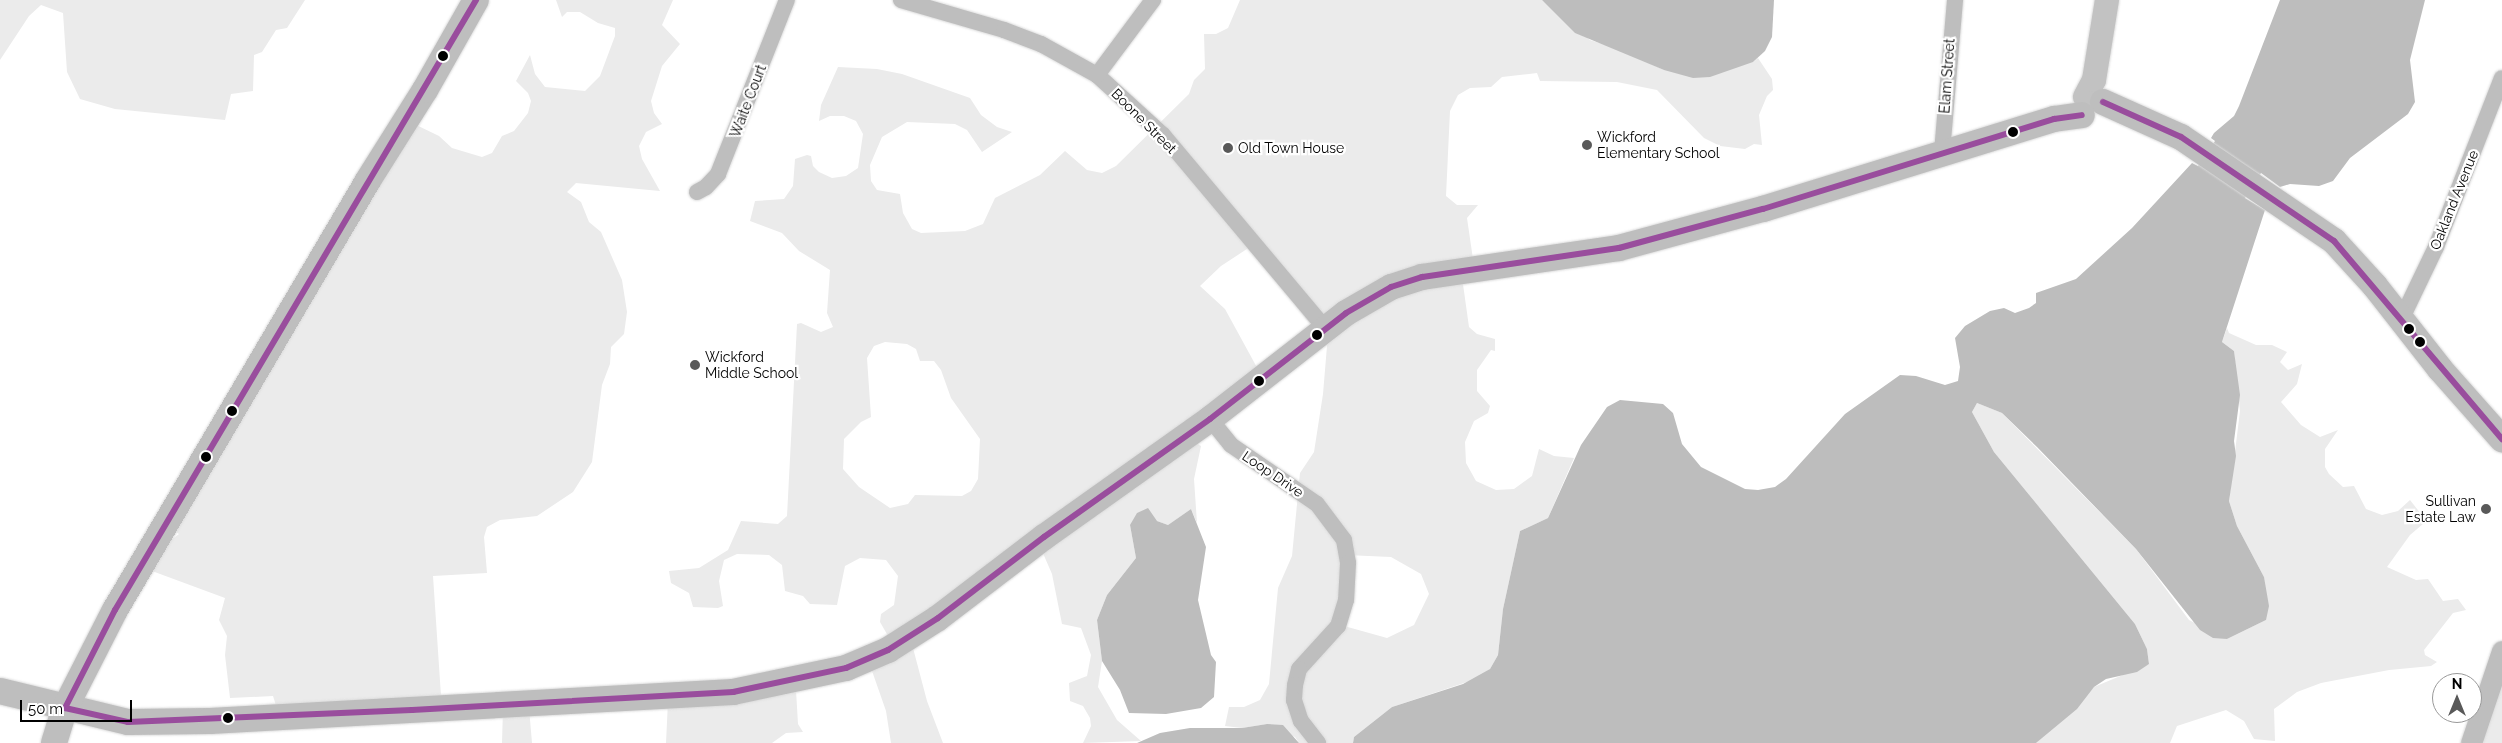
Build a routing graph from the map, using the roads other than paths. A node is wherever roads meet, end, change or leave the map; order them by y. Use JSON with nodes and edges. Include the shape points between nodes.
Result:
{"nodes":[{"id":1,"x":476,"y":0,"type":"edge"},
{"id":2,"x":787,"y":0,"type":"edge"},
{"id":3,"x":901,"y":0,"type":"edge"},
{"id":4,"x":1153,"y":0,"type":"edge"},
{"id":5,"x":1955,"y":0,"type":"edge"},
{"id":6,"x":2107,"y":0,"type":"edge"},
{"id":7,"x":1097,"y":75,"type":"junction"},
{"id":8,"x":2502,"y":78,"type":"edge"},
{"id":9,"x":2093,"y":104,"type":"junction"},
{"id":10,"x":1942,"y":152,"type":"junction"},
{"id":11,"x":697,"y":192,"type":"dead end"},
{"id":12,"x":2401,"y":320,"type":"junction"},
{"id":13,"x":1326,"y":329,"type":"junction"},
{"id":14,"x":1210,"y":418,"type":"junction"},
{"id":15,"x":2502,"y":440,"type":"edge"},
{"id":16,"x":2502,"y":651,"type":"edge"},
{"id":17,"x":0,"y":691,"type":"edge"},
{"id":18,"x":65,"y":708,"type":"junction"},
{"id":19,"x":54,"y":743,"type":"edge"},
{"id":20,"x":1318,"y":743,"type":"edge"},
{"id":21,"x":2471,"y":743,"type":"edge"}],
"edges":[{"from":1,"to":18,"type":"main road","via":[[426,90],[368,182],[115,610]]},
{"from":2,"to":11,"type":"street","name":"Waite Court","via":[[718,174],[706,188]]},
{"from":3,"to":7,"type":"street","name":"Boone Street","via":[[1041,44]]},
{"from":4,"to":7,"type":"street"},
{"from":5,"to":10,"type":"street","name":"Elam Street"},
{"from":6,"to":9,"type":"main road"},
{"from":7,"to":13,"type":"street","name":"Boone Street","via":[[1163,135]]},
{"from":8,"to":12,"type":"street","name":"Oakland Avenue","via":[[2436,246]]},
{"from":9,"to":10,"type":"main road"},
{"from":9,"to":12,"type":"main road","via":[[2181,137],[2334,241]]},
{"from":10,"to":13,"type":"main road","via":[[1763,209],[1619,248],[1422,277],[1391,287],[1346,313]]},
{"from":12,"to":15,"type":"main road"},
{"from":13,"to":14,"type":"main road"},
{"from":14,"to":18,"type":"main road","via":[[938,618],[888,650],[846,668],[734,692],[210,721],[128,722]]},
{"from":14,"to":20,"type":"street","name":"Loop Drive","via":[[1231,446],[1317,504],[1344,540],[1348,563],[1346,600],[1338,626],[1299,669],[1294,684],[1294,700],[1302,721]]},
{"from":16,"to":21,"type":"street"},
{"from":17,"to":18,"type":"main road"},
{"from":18,"to":19,"type":"main road"}]}
